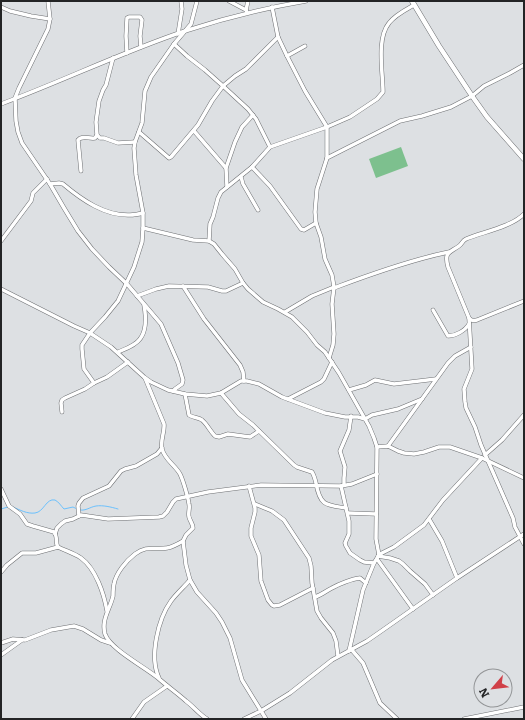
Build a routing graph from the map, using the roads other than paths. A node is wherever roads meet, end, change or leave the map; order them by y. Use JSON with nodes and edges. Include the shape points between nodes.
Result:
{"nodes":[{"id":1,"x":48,"y":1,"type":"edge"},
{"id":2,"x":181,"y":1,"type":"edge"},
{"id":3,"x":197,"y":1,"type":"edge"},
{"id":4,"x":229,"y":1,"type":"edge"},
{"id":5,"x":248,"y":1,"type":"edge"},
{"id":6,"x":276,"y":1,"type":"edge"},
{"id":7,"x":306,"y":1,"type":"edge"},
{"id":8,"x":300,"y":2,"type":"edge"},
{"id":9,"x":413,"y":3,"type":"edge"},
{"id":10,"x":1,"y":6,"type":"edge"},
{"id":11,"x":277,"y":6,"type":"junction"},
{"id":12,"x":272,"y":7,"type":"junction"},
{"id":13,"x":247,"y":11,"type":"junction"},
{"id":14,"x":50,"y":19,"type":"junction"},
{"id":15,"x":185,"y":31,"type":"junction"},
{"id":16,"x":178,"y":34,"type":"junction"},
{"id":17,"x":278,"y":37,"type":"junction"},
{"id":18,"x":174,"y":44,"type":"junction"},
{"id":19,"x":305,"y":46,"type":"dead end"},
{"id":20,"x":141,"y":48,"type":"junction"},
{"id":21,"x":127,"y":53,"type":"junction"},
{"id":22,"x":287,"y":56,"type":"junction"},
{"id":23,"x":112,"y":58,"type":"junction"},
{"id":24,"x":524,"y":65,"type":"edge"},
{"id":25,"x":223,"y":86,"type":"junction"},
{"id":26,"x":472,"y":96,"type":"junction"},
{"id":27,"x":15,"y":98,"type":"junction"},
{"id":28,"x":1,"y":104,"type":"edge"},
{"id":29,"x":253,"y":115,"type":"junction"},
{"id":30,"x":327,"y":127,"type":"junction"},
{"id":31,"x":194,"y":131,"type":"junction"},
{"id":32,"x":139,"y":132,"type":"junction"},
{"id":33,"x":97,"y":135,"type":"junction"},
{"id":34,"x":135,"y":142,"type":"junction"},
{"id":35,"x":270,"y":147,"type":"junction"},
{"id":36,"x":327,"y":158,"type":"junction"},
{"id":37,"x":524,"y":159,"type":"edge"},
{"id":38,"x":252,"y":167,"type":"junction"},
{"id":39,"x":226,"y":168,"type":"junction"},
{"id":40,"x":81,"y":171,"type":"dead end"},
{"id":41,"x":241,"y":177,"type":"junction"},
{"id":42,"x":47,"y":179,"type":"junction"},
{"id":43,"x":50,"y":184,"type":"junction"},
{"id":44,"x":227,"y":187,"type":"junction"},
{"id":45,"x":258,"y":210,"type":"dead end"},
{"id":46,"x":143,"y":213,"type":"junction"},
{"id":47,"x":524,"y":214,"type":"edge"},
{"id":48,"x":316,"y":224,"type":"junction"},
{"id":49,"x":143,"y":228,"type":"junction"},
{"id":50,"x":1,"y":241,"type":"edge"},
{"id":51,"x":209,"y":241,"type":"junction"},
{"id":52,"x":449,"y":252,"type":"junction"},
{"id":53,"x":243,"y":283,"type":"junction"},
{"id":54,"x":127,"y":284,"type":"junction"},
{"id":55,"x":183,"y":286,"type":"junction"},
{"id":56,"x":334,"y":287,"type":"junction"},
{"id":57,"x":1,"y":289,"type":"edge"},
{"id":58,"x":137,"y":296,"type":"junction"},
{"id":59,"x":524,"y":301,"type":"edge"},
{"id":60,"x":143,"y":304,"type":"junction"},
{"id":61,"x":433,"y":310,"type":"dead end"},
{"id":62,"x":285,"y":312,"type":"junction"},
{"id":63,"x":469,"y":318,"type":"junction"},
{"id":64,"x":469,"y":323,"type":"junction"},
{"id":65,"x":90,"y":333,"type":"junction"},
{"id":66,"x":471,"y":347,"type":"junction"},
{"id":67,"x":118,"y":352,"type":"junction"},
{"id":68,"x":329,"y":358,"type":"junction"},
{"id":69,"x":128,"y":362,"type":"junction"},
{"id":70,"x":332,"y":362,"type":"junction"},
{"id":71,"x":144,"y":377,"type":"junction"},
{"id":72,"x":436,"y":379,"type":"junction"},
{"id":73,"x":244,"y":381,"type":"junction"},
{"id":74,"x":94,"y":383,"type":"junction"},
{"id":75,"x":348,"y":390,"type":"junction"},
{"id":76,"x":173,"y":392,"type":"junction"},
{"id":77,"x":221,"y":393,"type":"junction"},
{"id":78,"x":185,"y":394,"type":"junction"},
{"id":79,"x":288,"y":399,"type":"junction"},
{"id":80,"x":422,"y":399,"type":"junction"},
{"id":81,"x":62,"y":412,"type":"dead end"},
{"id":82,"x":524,"y":414,"type":"edge"},
{"id":83,"x":351,"y":416,"type":"junction"},
{"id":84,"x":365,"y":419,"type":"junction"},
{"id":85,"x":259,"y":432,"type":"junction"},
{"id":86,"x":388,"y":446,"type":"junction"},
{"id":87,"x":377,"y":447,"type":"junction"},
{"id":88,"x":162,"y":448,"type":"junction"},
{"id":89,"x":485,"y":455,"type":"junction"},
{"id":90,"x":482,"y":458,"type":"junction"},
{"id":91,"x":489,"y":461,"type":"junction"},
{"id":92,"x":377,"y":474,"type":"junction"},
{"id":93,"x":524,"y":478,"type":"edge"},
{"id":94,"x":316,"y":485,"type":"junction"},
{"id":95,"x":249,"y":486,"type":"junction"},
{"id":96,"x":343,"y":486,"type":"junction"},
{"id":97,"x":1,"y":489,"type":"edge"},
{"id":98,"x":187,"y":497,"type":"junction"},
{"id":99,"x":255,"y":504,"type":"junction"},
{"id":100,"x":346,"y":508,"type":"junction"},
{"id":101,"x":348,"y":513,"type":"junction"},
{"id":102,"x":376,"y":514,"type":"junction"},
{"id":103,"x":79,"y":516,"type":"junction"},
{"id":104,"x":429,"y":519,"type":"junction"},
{"id":105,"x":55,"y":534,"type":"junction"},
{"id":106,"x":524,"y":534,"type":"edge"},
{"id":107,"x":520,"y":537,"type":"junction"},
{"id":108,"x":183,"y":542,"type":"junction"},
{"id":109,"x":524,"y":544,"type":"edge"},
{"id":110,"x":58,"y":547,"type":"junction"},
{"id":111,"x":378,"y":557,"type":"junction"},
{"id":112,"x":374,"y":563,"type":"junction"},
{"id":113,"x":1,"y":572,"type":"edge"},
{"id":114,"x":457,"y":578,"type":"junction"},
{"id":115,"x":190,"y":580,"type":"junction"},
{"id":116,"x":366,"y":583,"type":"junction"},
{"id":117,"x":313,"y":588,"type":"junction"},
{"id":118,"x":433,"y":595,"type":"junction"},
{"id":119,"x":315,"y":597,"type":"junction"},
{"id":120,"x":413,"y":609,"type":"junction"},
{"id":121,"x":107,"y":611,"type":"junction"},
{"id":122,"x":22,"y":640,"type":"junction"},
{"id":123,"x":1,"y":643,"type":"edge"},
{"id":124,"x":111,"y":644,"type":"junction"},
{"id":125,"x":350,"y":650,"type":"junction"},
{"id":126,"x":1,"y":655,"type":"edge"},
{"id":127,"x":338,"y":656,"type":"junction"},
{"id":128,"x":159,"y":679,"type":"junction"},
{"id":129,"x":167,"y":686,"type":"junction"},
{"id":130,"x":524,"y":707,"type":"edge"},
{"id":131,"x":261,"y":711,"type":"junction"},
{"id":132,"x":132,"y":719,"type":"edge"},
{"id":133,"x":207,"y":719,"type":"edge"},
{"id":134,"x":244,"y":719,"type":"edge"},
{"id":135,"x":266,"y":719,"type":"edge"},
{"id":136,"x":397,"y":719,"type":"edge"},
{"id":137,"x":464,"y":719,"type":"edge"}],
"edges":[{"from":1,"to":14,"type":"street"},
{"from":2,"to":16,"type":"street"},
{"from":3,"to":15,"type":"street","via":[[192,21]]},
{"from":4,"to":13,"type":"street"},
{"from":5,"to":13,"type":"street"},
{"from":6,"to":11,"type":"street"},
{"from":7,"to":8,"type":"street"},
{"from":8,"to":11,"type":"street"},
{"from":9,"to":26,"type":"street"},
{"from":9,"to":30,"type":"street","via":[[386,27],[381,46],[381,95],[350,117]]},
{"from":10,"to":14,"type":"street","via":[[10,11]]},
{"from":11,"to":12,"type":"street"},
{"from":12,"to":13,"type":"street"},
{"from":12,"to":17,"type":"street"},
{"from":13,"to":15,"type":"street"},
{"from":14,"to":27,"type":"street","via":[[48,29]]},
{"from":15,"to":16,"type":"street"},
{"from":15,"to":18,"type":"street"},
{"from":16,"to":20,"type":"street"},
{"from":17,"to":22,"type":"street"},
{"from":17,"to":25,"type":"street","via":[[246,69]]},
{"from":18,"to":25,"type":"street"},
{"from":18,"to":32,"type":"street","via":[[147,84]]},
{"from":19,"to":22,"type":"street"},
{"from":20,"to":21,"type":"street"},
{"from":20,"to":21,"type":"street","via":[[142,20],[140,17],[129,17]]},
{"from":21,"to":23,"type":"street"},
{"from":22,"to":30,"type":"street","via":[[304,91]]},
{"from":23,"to":27,"type":"street"},
{"from":23,"to":33,"type":"street","via":[[106,85],[99,101]]},
{"from":24,"to":26,"type":"street","via":[[484,86]]},
{"from":25,"to":29,"type":"street"},
{"from":25,"to":31,"type":"street"},
{"from":26,"to":36,"type":"street","via":[[451,107],[400,121]]},
{"from":26,"to":37,"type":"street"},
{"from":27,"to":28,"type":"street"},
{"from":27,"to":42,"type":"street","via":[[16,121],[22,143]]},
{"from":29,"to":35,"type":"street"},
{"from":29,"to":39,"type":"street","via":[[242,127]]},
{"from":30,"to":35,"type":"street"},
{"from":30,"to":36,"type":"street"},
{"from":31,"to":32,"type":"street","via":[[169,158]]},
{"from":31,"to":39,"type":"street"},
{"from":32,"to":34,"type":"street"},
{"from":33,"to":34,"type":"street","via":[[118,143]]},
{"from":33,"to":40,"type":"street","via":[[94,138],[82,137],[78,140]]},
{"from":34,"to":46,"type":"street","via":[[136,175]]},
{"from":35,"to":38,"type":"street"},
{"from":36,"to":48,"type":"street","via":[[317,189],[314,212]]},
{"from":38,"to":41,"type":"street"},
{"from":38,"to":48,"type":"street","via":[[270,186],[301,229]]},
{"from":39,"to":44,"type":"street"},
{"from":41,"to":44,"type":"street"},
{"from":41,"to":45,"type":"street"},
{"from":42,"to":43,"type":"street"},
{"from":42,"to":50,"type":"street","via":[[33,193],[31,201]]},
{"from":43,"to":46,"type":"street","via":[[63,184],[101,209],[130,215]]},
{"from":43,"to":54,"type":"street","via":[[92,250]]},
{"from":44,"to":51,"type":"street","via":[[221,192],[216,203],[209,228]]},
{"from":46,"to":49,"type":"street"},
{"from":47,"to":52,"type":"street","via":[[508,224],[463,240]]},
{"from":48,"to":56,"type":"street"},
{"from":49,"to":51,"type":"street","via":[[193,240]]},
{"from":49,"to":54,"type":"street","via":[[141,249]]},
{"from":51,"to":53,"type":"street","via":[[235,269]]},
{"from":52,"to":56,"type":"street"},
{"from":52,"to":63,"type":"street","via":[[447,262]]},
{"from":53,"to":55,"type":"street","via":[[222,291],[208,287]]},
{"from":53,"to":62,"type":"street","via":[[263,302]]},
{"from":54,"to":58,"type":"street"},
{"from":54,"to":65,"type":"street","via":[[112,310]]},
{"from":55,"to":58,"type":"street","via":[[162,287]]},
{"from":55,"to":73,"type":"street","via":[[204,319],[240,365]]},
{"from":56,"to":62,"type":"street"},
{"from":56,"to":68,"type":"street","via":[[334,340]]},
{"from":57,"to":65,"type":"street"},
{"from":58,"to":60,"type":"street"},
{"from":59,"to":63,"type":"street","via":[[474,321]]},
{"from":60,"to":67,"type":"street","via":[[146,320],[140,339]]},
{"from":60,"to":76,"type":"street","via":[[161,324],[178,363],[183,382]]},
{"from":61,"to":64,"type":"street","via":[[448,336],[465,329]]},
{"from":62,"to":68,"type":"street"},
{"from":63,"to":64,"type":"street"},
{"from":64,"to":66,"type":"street"},
{"from":65,"to":67,"type":"street"},
{"from":65,"to":74,"type":"street","via":[[82,349],[84,369]]},
{"from":66,"to":72,"type":"street","via":[[452,359]]},
{"from":66,"to":89,"type":"street","via":[[472,369],[463,393],[466,408]]},
{"from":67,"to":69,"type":"street"},
{"from":68,"to":70,"type":"street"},
{"from":69,"to":71,"type":"street"},
{"from":69,"to":74,"type":"street","via":[[113,374]]},
{"from":70,"to":75,"type":"street"},
{"from":70,"to":79,"type":"street","via":[[321,382]]},
{"from":71,"to":76,"type":"street"},
{"from":71,"to":88,"type":"street","via":[[164,424]]},
{"from":72,"to":75,"type":"street","via":[[394,384],[375,380]]},
{"from":72,"to":80,"type":"street"},
{"from":73,"to":77,"type":"street"},
{"from":73,"to":79,"type":"street","via":[[259,384]]},
{"from":74,"to":81,"type":"street","via":[[62,400]]},
{"from":75,"to":84,"type":"street"},
{"from":76,"to":78,"type":"street"},
{"from":77,"to":78,"type":"street","via":[[208,396]]},
{"from":77,"to":85,"type":"street"},
{"from":78,"to":85,"type":"street","via":[[189,415],[202,420],[215,436],[228,434],[250,437]]},
{"from":79,"to":83,"type":"street","via":[[325,413]]},
{"from":80,"to":84,"type":"street"},
{"from":80,"to":86,"type":"street"},
{"from":82,"to":89,"type":"street"},
{"from":83,"to":84,"type":"street"},
{"from":83,"to":96,"type":"street","via":[[349,430],[340,451],[345,467]]},
{"from":84,"to":87,"type":"street"},
{"from":85,"to":94,"type":"street","via":[[297,467],[312,472]]},
{"from":86,"to":87,"type":"street"},
{"from":86,"to":90,"type":"street","via":[[414,454],[439,447],[450,447]]},
{"from":87,"to":92,"type":"street"},
{"from":88,"to":98,"type":"street","via":[[181,475]]},
{"from":88,"to":103,"type":"street","via":[[157,454],[136,466],[121,471],[109,486],[83,498],[78,506]]},
{"from":89,"to":91,"type":"street"},
{"from":90,"to":91,"type":"street"},
{"from":90,"to":104,"type":"street","via":[[446,496]]},
{"from":91,"to":93,"type":"street"},
{"from":91,"to":107,"type":"street"},
{"from":92,"to":96,"type":"street"},
{"from":92,"to":102,"type":"street"},
{"from":94,"to":95,"type":"street"},
{"from":94,"to":96,"type":"street"},
{"from":94,"to":100,"type":"street","via":[[325,504]]},
{"from":95,"to":98,"type":"street"},
{"from":95,"to":99,"type":"street"},
{"from":96,"to":100,"type":"street"},
{"from":97,"to":105,"type":"street","via":[[9,506],[20,514],[27,524]]},
{"from":98,"to":103,"type":"street","via":[[176,499],[164,516],[160,517],[108,519]]},
{"from":98,"to":108,"type":"street","via":[[193,528]]},
{"from":99,"to":117,"type":"street","via":[[272,511],[287,524],[309,558]]},
{"from":99,"to":117,"type":"street","via":[[251,536],[259,555],[261,581],[270,603],[274,606],[280,605]]},
{"from":100,"to":101,"type":"street"},
{"from":101,"to":102,"type":"street"},
{"from":101,"to":112,"type":"street","via":[[349,534],[345,543],[347,550],[364,562]]},
{"from":102,"to":111,"type":"street"},
{"from":103,"to":105,"type":"street","via":[[61,524]]},
{"from":104,"to":111,"type":"street"},
{"from":104,"to":114,"type":"street","via":[[442,541]]},
{"from":105,"to":110,"type":"street"},
{"from":106,"to":107,"type":"street"},
{"from":107,"to":109,"type":"street"},
{"from":107,"to":114,"type":"street"},
{"from":108,"to":115,"type":"street"},
{"from":108,"to":121,"type":"street","via":[[168,548],[146,549],[134,555],[115,579]]},
{"from":110,"to":113,"type":"street","via":[[36,553],[22,553]]},
{"from":110,"to":121,"type":"street","via":[[81,558],[91,569],[103,593]]},
{"from":111,"to":112,"type":"street"},
{"from":111,"to":118,"type":"street","via":[[399,561],[425,584]]},
{"from":111,"to":120,"type":"street"},
{"from":112,"to":116,"type":"street"},
{"from":114,"to":118,"type":"street"},
{"from":115,"to":128,"type":"street","via":[[171,601],[161,620],[155,652]]},
{"from":115,"to":131,"type":"street","via":[[222,622],[230,638],[242,680]]},
{"from":116,"to":119,"type":"street","via":[[360,578],[356,579]]},
{"from":116,"to":125,"type":"street"},
{"from":117,"to":119,"type":"street"},
{"from":118,"to":120,"type":"street"},
{"from":119,"to":127,"type":"street","via":[[319,614],[331,629]]},
{"from":120,"to":125,"type":"street"},
{"from":121,"to":124,"type":"street","via":[[104,630]]},
{"from":122,"to":123,"type":"street"},
{"from":122,"to":124,"type":"street","via":[[51,630],[74,626]]},
{"from":122,"to":126,"type":"street"},
{"from":124,"to":128,"type":"street"},
{"from":125,"to":127,"type":"street"},
{"from":125,"to":136,"type":"street","via":[[363,664],[380,703]]},
{"from":127,"to":131,"type":"street","via":[[290,693]]},
{"from":128,"to":129,"type":"street"},
{"from":129,"to":132,"type":"street","via":[[144,702]]},
{"from":129,"to":133,"type":"street"},
{"from":130,"to":137,"type":"street"},
{"from":131,"to":134,"type":"street"},
{"from":131,"to":135,"type":"street"}]}
